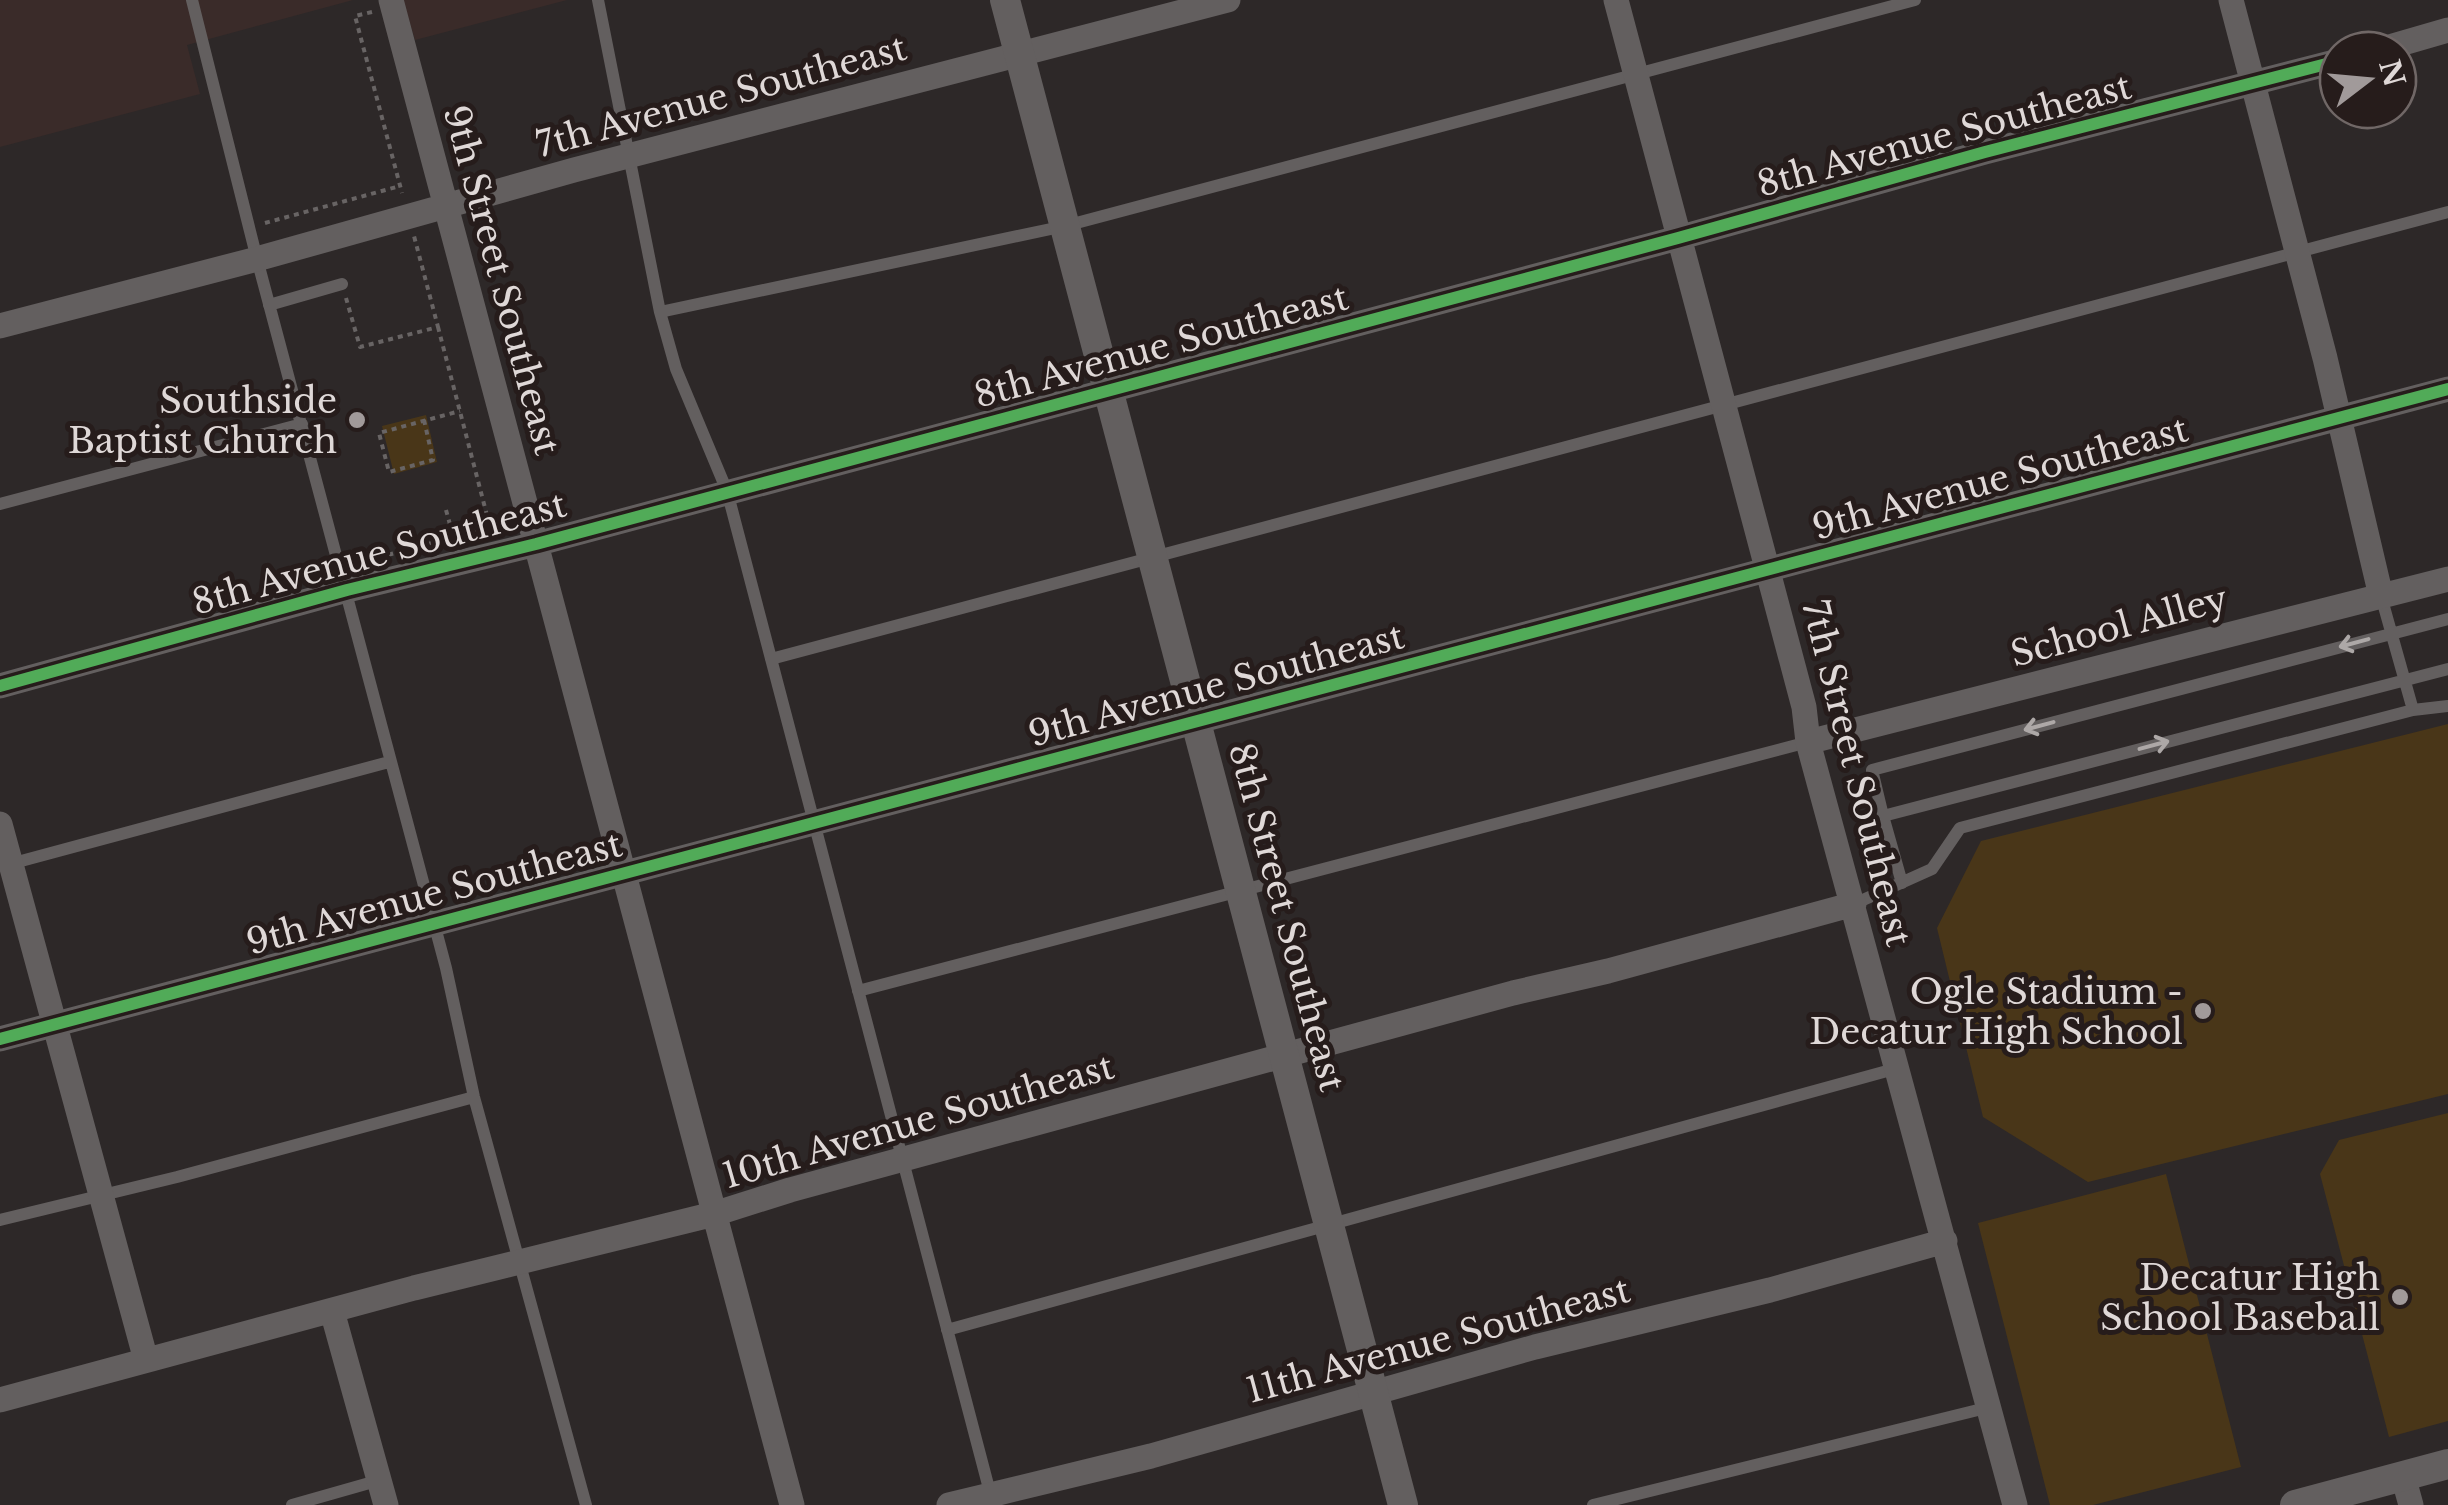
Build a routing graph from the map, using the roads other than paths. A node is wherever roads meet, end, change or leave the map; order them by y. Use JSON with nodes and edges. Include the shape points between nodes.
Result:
{"nodes":[{"id":1,"x":192,"y":0,"type":"edge"},
{"id":2,"x":598,"y":0,"type":"edge"},
{"id":3,"x":1005,"y":0,"type":"edge"},
{"id":4,"x":1228,"y":0,"type":"edge"},
{"id":5,"x":1616,"y":0,"type":"edge"},
{"id":6,"x":1915,"y":0,"type":"edge"},
{"id":7,"x":2231,"y":0,"type":"edge"},
{"id":8,"x":392,"y":3,"type":"edge"},
{"id":9,"x":2448,"y":30,"type":"edge"},
{"id":10,"x":2418,"y":39,"type":"edge"},
{"id":11,"x":1019,"y":52,"type":"junction"},
{"id":12,"x":2318,"y":67,"type":"edge"},
{"id":13,"x":1635,"y":74,"type":"junction"},
{"id":14,"x":2252,"y":85,"type":"junction"},
{"id":15,"x":630,"y":156,"type":"junction"},
{"id":16,"x":446,"y":205,"type":"junction"},
{"id":17,"x":2448,"y":212,"type":"edge"},
{"id":18,"x":1065,"y":226,"type":"junction"},
{"id":19,"x":1678,"y":238,"type":"junction"},
{"id":20,"x":2297,"y":252,"type":"junction"},
{"id":21,"x":257,"y":259,"type":"junction"},
{"id":22,"x":342,"y":284,"type":"road end"},
{"id":23,"x":270,"y":305,"type":"junction"},
{"id":24,"x":660,"y":312,"type":"junction"},
{"id":25,"x":0,"y":326,"type":"edge"},
{"id":26,"x":2448,"y":389,"type":"edge"},
{"id":27,"x":1108,"y":391,"type":"junction"},
{"id":28,"x":1723,"y":406,"type":"junction"},
{"id":29,"x":2339,"y":418,"type":"junction"},
{"id":30,"x":302,"y":424,"type":"junction"},
{"id":31,"x":727,"y":491,"type":"junction"},
{"id":32,"x":0,"y":504,"type":"edge"},
{"id":33,"x":536,"y":544,"type":"junction"},
{"id":34,"x":1153,"y":557,"type":"junction"},
{"id":35,"x":1768,"y":571,"type":"junction"},
{"id":36,"x":344,"y":579,"type":"junction"},
{"id":37,"x":2448,"y":579,"type":"edge"},
{"id":38,"x":2382,"y":596,"type":"junction"},
{"id":39,"x":2448,"y":619,"type":"edge"},
{"id":40,"x":2392,"y":633,"type":"junction"},
{"id":41,"x":771,"y":659,"type":"junction"},
{"id":42,"x":2448,"y":669,"type":"edge"},
{"id":43,"x":2405,"y":679,"type":"junction"},
{"id":44,"x":0,"y":686,"type":"edge"},
{"id":45,"x":2448,"y":706,"type":"edge"},
{"id":46,"x":2413,"y":710,"type":"junction"},
{"id":47,"x":1196,"y":721,"type":"junction"},
{"id":48,"x":1808,"y":742,"type":"junction"},
{"id":49,"x":389,"y":762,"type":"junction"},
{"id":50,"x":1884,"y":816,"type":"junction"},
{"id":51,"x":814,"y":823,"type":"junction"},
{"id":52,"x":0,"y":824,"type":"edge"},
{"id":53,"x":5,"y":866,"type":"edge"},
{"id":54,"x":624,"y":874,"type":"junction"},
{"id":55,"x":1902,"y":883,"type":"junction"},
{"id":56,"x":1241,"y":890,"type":"junction"},
{"id":57,"x":1854,"y":904,"type":"junction"},
{"id":58,"x":434,"y":925,"type":"junction"},
{"id":59,"x":858,"y":990,"type":"junction"},
{"id":60,"x":53,"y":1025,"type":"junction"},
{"id":61,"x":0,"y":1039,"type":"edge"},
{"id":62,"x":1284,"y":1056,"type":"junction"},
{"id":63,"x":1898,"y":1068,"type":"junction"},
{"id":64,"x":474,"y":1097,"type":"junction"},
{"id":65,"x":903,"y":1160,"type":"junction"},
{"id":66,"x":100,"y":1196,"type":"junction"},
{"id":67,"x":714,"y":1214,"type":"junction"},
{"id":68,"x":0,"y":1220,"type":"edge"},
{"id":69,"x":1330,"y":1226,"type":"junction"},
{"id":70,"x":1944,"y":1241,"type":"junction"},
{"id":71,"x":517,"y":1262,"type":"junction"},
{"id":72,"x":332,"y":1311,"type":"junction"},
{"id":73,"x":947,"y":1330,"type":"junction"},
{"id":74,"x":146,"y":1360,"type":"junction"},
{"id":75,"x":1373,"y":1392,"type":"junction"},
{"id":76,"x":0,"y":1400,"type":"edge"},
{"id":77,"x":1990,"y":1407,"type":"junction"},
{"id":78,"x":2448,"y":1464,"type":"edge"},
{"id":79,"x":2407,"y":1491,"type":"edge"},
{"id":80,"x":383,"y":1492,"type":"edge"},
{"id":81,"x":992,"y":1499,"type":"edge"},
{"id":82,"x":292,"y":1505,"type":"edge"},
{"id":83,"x":586,"y":1505,"type":"edge"},
{"id":84,"x":792,"y":1505,"type":"edge"},
{"id":85,"x":950,"y":1505,"type":"edge"},
{"id":86,"x":1404,"y":1505,"type":"edge"},
{"id":87,"x":1593,"y":1505,"type":"edge"},
{"id":88,"x":2015,"y":1505,"type":"edge"},
{"id":89,"x":2295,"y":1505,"type":"edge"}],
"edges":[{"from":1,"to":21,"type":"lane"},
{"from":2,"to":15,"type":"lane"},
{"from":3,"to":11,"type":"street","name":"8th Street Southeast"},
{"from":4,"to":11,"type":"street","name":"7th Avenue Southeast"},
{"from":5,"to":13,"type":"street","name":"7th Street Southeast"},
{"from":6,"to":13,"type":"lane"},
{"from":7,"to":14,"type":"street"},
{"from":8,"to":16,"type":"street","name":"9th Street Southeast"},
{"from":9,"to":10,"type":"street"},
{"from":11,"to":15,"type":"street","name":"7th Avenue Southeast"},
{"from":11,"to":18,"type":"street","name":"8th Street Southeast"},
{"from":12,"to":14,"type":"street","name":"8th Avenue Southeast"},
{"from":13,"to":18,"type":"lane"},
{"from":13,"to":19,"type":"street","name":"7th Street Southeast"},
{"from":14,"to":19,"type":"street","name":"8th Avenue Southeast"},
{"from":14,"to":20,"type":"street"},
{"from":15,"to":16,"type":"street","name":"7th Avenue Southeast"},
{"from":15,"to":24,"type":"lane"},
{"from":16,"to":21,"type":"street","name":"7th Avenue Southeast"},
{"from":16,"to":33,"type":"street","name":"9th Street Southeast"},
{"from":17,"to":20,"type":"lane"},
{"from":18,"to":24,"type":"lane"},
{"from":18,"to":27,"type":"street","name":"8th Street Southeast"},
{"from":19,"to":27,"type":"street","name":"8th Avenue Southeast"},
{"from":19,"to":28,"type":"street","name":"7th Street Southeast"},
{"from":20,"to":28,"type":"lane"},
{"from":20,"to":29,"type":"street"},
{"from":21,"to":23,"type":"lane"},
{"from":21,"to":25,"type":"street","name":"7th Avenue Southeast"},
{"from":22,"to":23,"type":"lane"},
{"from":23,"to":30,"type":"lane"},
{"from":24,"to":31,"type":"lane"},
{"from":26,"to":29,"type":"street","name":"9th Avenue Southeast"},
{"from":27,"to":31,"type":"street","name":"8th Avenue Southeast"},
{"from":27,"to":34,"type":"street","name":"8th Street Southeast"},
{"from":28,"to":34,"type":"lane"},
{"from":28,"to":35,"type":"street","name":"7th Street Southeast"},
{"from":29,"to":35,"type":"street","name":"9th Avenue Southeast"},
{"from":29,"to":38,"type":"street"},
{"from":30,"to":32,"type":"lane"},
{"from":30,"to":36,"type":"lane"},
{"from":31,"to":33,"type":"street","name":"8th Avenue Southeast"},
{"from":31,"to":41,"type":"lane"},
{"from":33,"to":36,"type":"street","name":"8th Avenue Southeast","via":[[457,550]]},
{"from":33,"to":54,"type":"street","name":"9th Street Southeast"},
{"from":34,"to":41,"type":"lane"},
{"from":34,"to":47,"type":"street","name":"8th Street Southeast"},
{"from":35,"to":47,"type":"street","name":"9th Avenue Southeast"},
{"from":35,"to":48,"type":"street","name":"7th Street Southeast"},
{"from":36,"to":44,"type":"street","name":"8th Avenue Southeast"},
{"from":36,"to":49,"type":"lane"},
{"from":37,"to":38,"type":"street","name":"School Alley"},
{"from":38,"to":40,"type":"lane"},
{"from":38,"to":48,"type":"street","name":"School Alley"},
{"from":39,"to":40,"type":"lane"},
{"from":40,"to":43,"type":"lane"},
{"from":40,"to":50,"type":"lane","one_way":true,"via":[[1872,770]]},
{"from":41,"to":51,"type":"lane"},
{"from":42,"to":43,"type":"lane"},
{"from":43,"to":46,"type":"lane"},
{"from":50,"to":43,"type":"lane","one_way":true},
{"from":45,"to":46,"type":"lane"},
{"from":46,"to":55,"type":"lane","via":[[1960,828],[1932,869]]},
{"from":47,"to":51,"type":"street","name":"9th Avenue Southeast"},
{"from":47,"to":56,"type":"street","name":"8th Street Southeast"},
{"from":48,"to":56,"type":"lane"},
{"from":48,"to":57,"type":"street","name":"7th Street Southeast"},
{"from":49,"to":53,"type":"lane"},
{"from":49,"to":58,"type":"lane"},
{"from":50,"to":55,"type":"lane"},
{"from":51,"to":54,"type":"street","name":"9th Avenue Southeast"},
{"from":51,"to":59,"type":"lane"},
{"from":52,"to":53,"type":"street"},
{"from":53,"to":60,"type":"street"},
{"from":54,"to":58,"type":"street","name":"9th Avenue Southeast"},
{"from":54,"to":67,"type":"street","name":"9th Street Southeast"},
{"from":55,"to":57,"type":"lane"},
{"from":56,"to":59,"type":"lane"},
{"from":56,"to":62,"type":"street","name":"8th Street Southeast"},
{"from":57,"to":62,"type":"street","name":"10th Avenue Southeast"},
{"from":57,"to":63,"type":"street","name":"7th Street Southeast"},
{"from":58,"to":60,"type":"street","name":"9th Avenue Southeast"},
{"from":58,"to":64,"type":"lane"},
{"from":59,"to":65,"type":"lane"},
{"from":60,"to":61,"type":"street","name":"9th Avenue Southeast"},
{"from":60,"to":66,"type":"street"},
{"from":62,"to":65,"type":"street","name":"10th Avenue Southeast"},
{"from":62,"to":69,"type":"street","name":"8th Street Southeast"},
{"from":63,"to":69,"type":"lane"},
{"from":63,"to":70,"type":"street","name":"7th Street Southeast"},
{"from":64,"to":66,"type":"lane"},
{"from":64,"to":71,"type":"lane"},
{"from":65,"to":67,"type":"street","name":"10th Avenue Southeast"},
{"from":65,"to":73,"type":"lane"},
{"from":66,"to":68,"type":"lane"},
{"from":66,"to":74,"type":"street"},
{"from":67,"to":71,"type":"street","name":"10th Avenue Southeast"},
{"from":67,"to":84,"type":"street","name":"9th Street Southeast"},
{"from":69,"to":73,"type":"lane"},
{"from":69,"to":75,"type":"street","name":"8th Street Southeast"},
{"from":70,"to":75,"type":"street","name":"11th Avenue Southeast"},
{"from":70,"to":77,"type":"street","name":"7th Street Southeast"},
{"from":71,"to":72,"type":"street","name":"10th Avenue Southeast"},
{"from":71,"to":83,"type":"lane"},
{"from":72,"to":74,"type":"street","name":"10th Avenue Southeast"},
{"from":72,"to":80,"type":"street"},
{"from":73,"to":81,"type":"lane"},
{"from":74,"to":76,"type":"street","name":"10th Avenue Southeast"},
{"from":75,"to":81,"type":"street","name":"11th Avenue Southeast"},
{"from":75,"to":86,"type":"street","name":"8th Street Southeast"},
{"from":77,"to":87,"type":"lane"},
{"from":77,"to":88,"type":"street","name":"7th Street Southeast"},
{"from":78,"to":79,"type":"street"},
{"from":79,"to":89,"type":"street"},
{"from":80,"to":82,"type":"lane"},
{"from":81,"to":85,"type":"street","name":"11th Avenue Southeast"}]}
